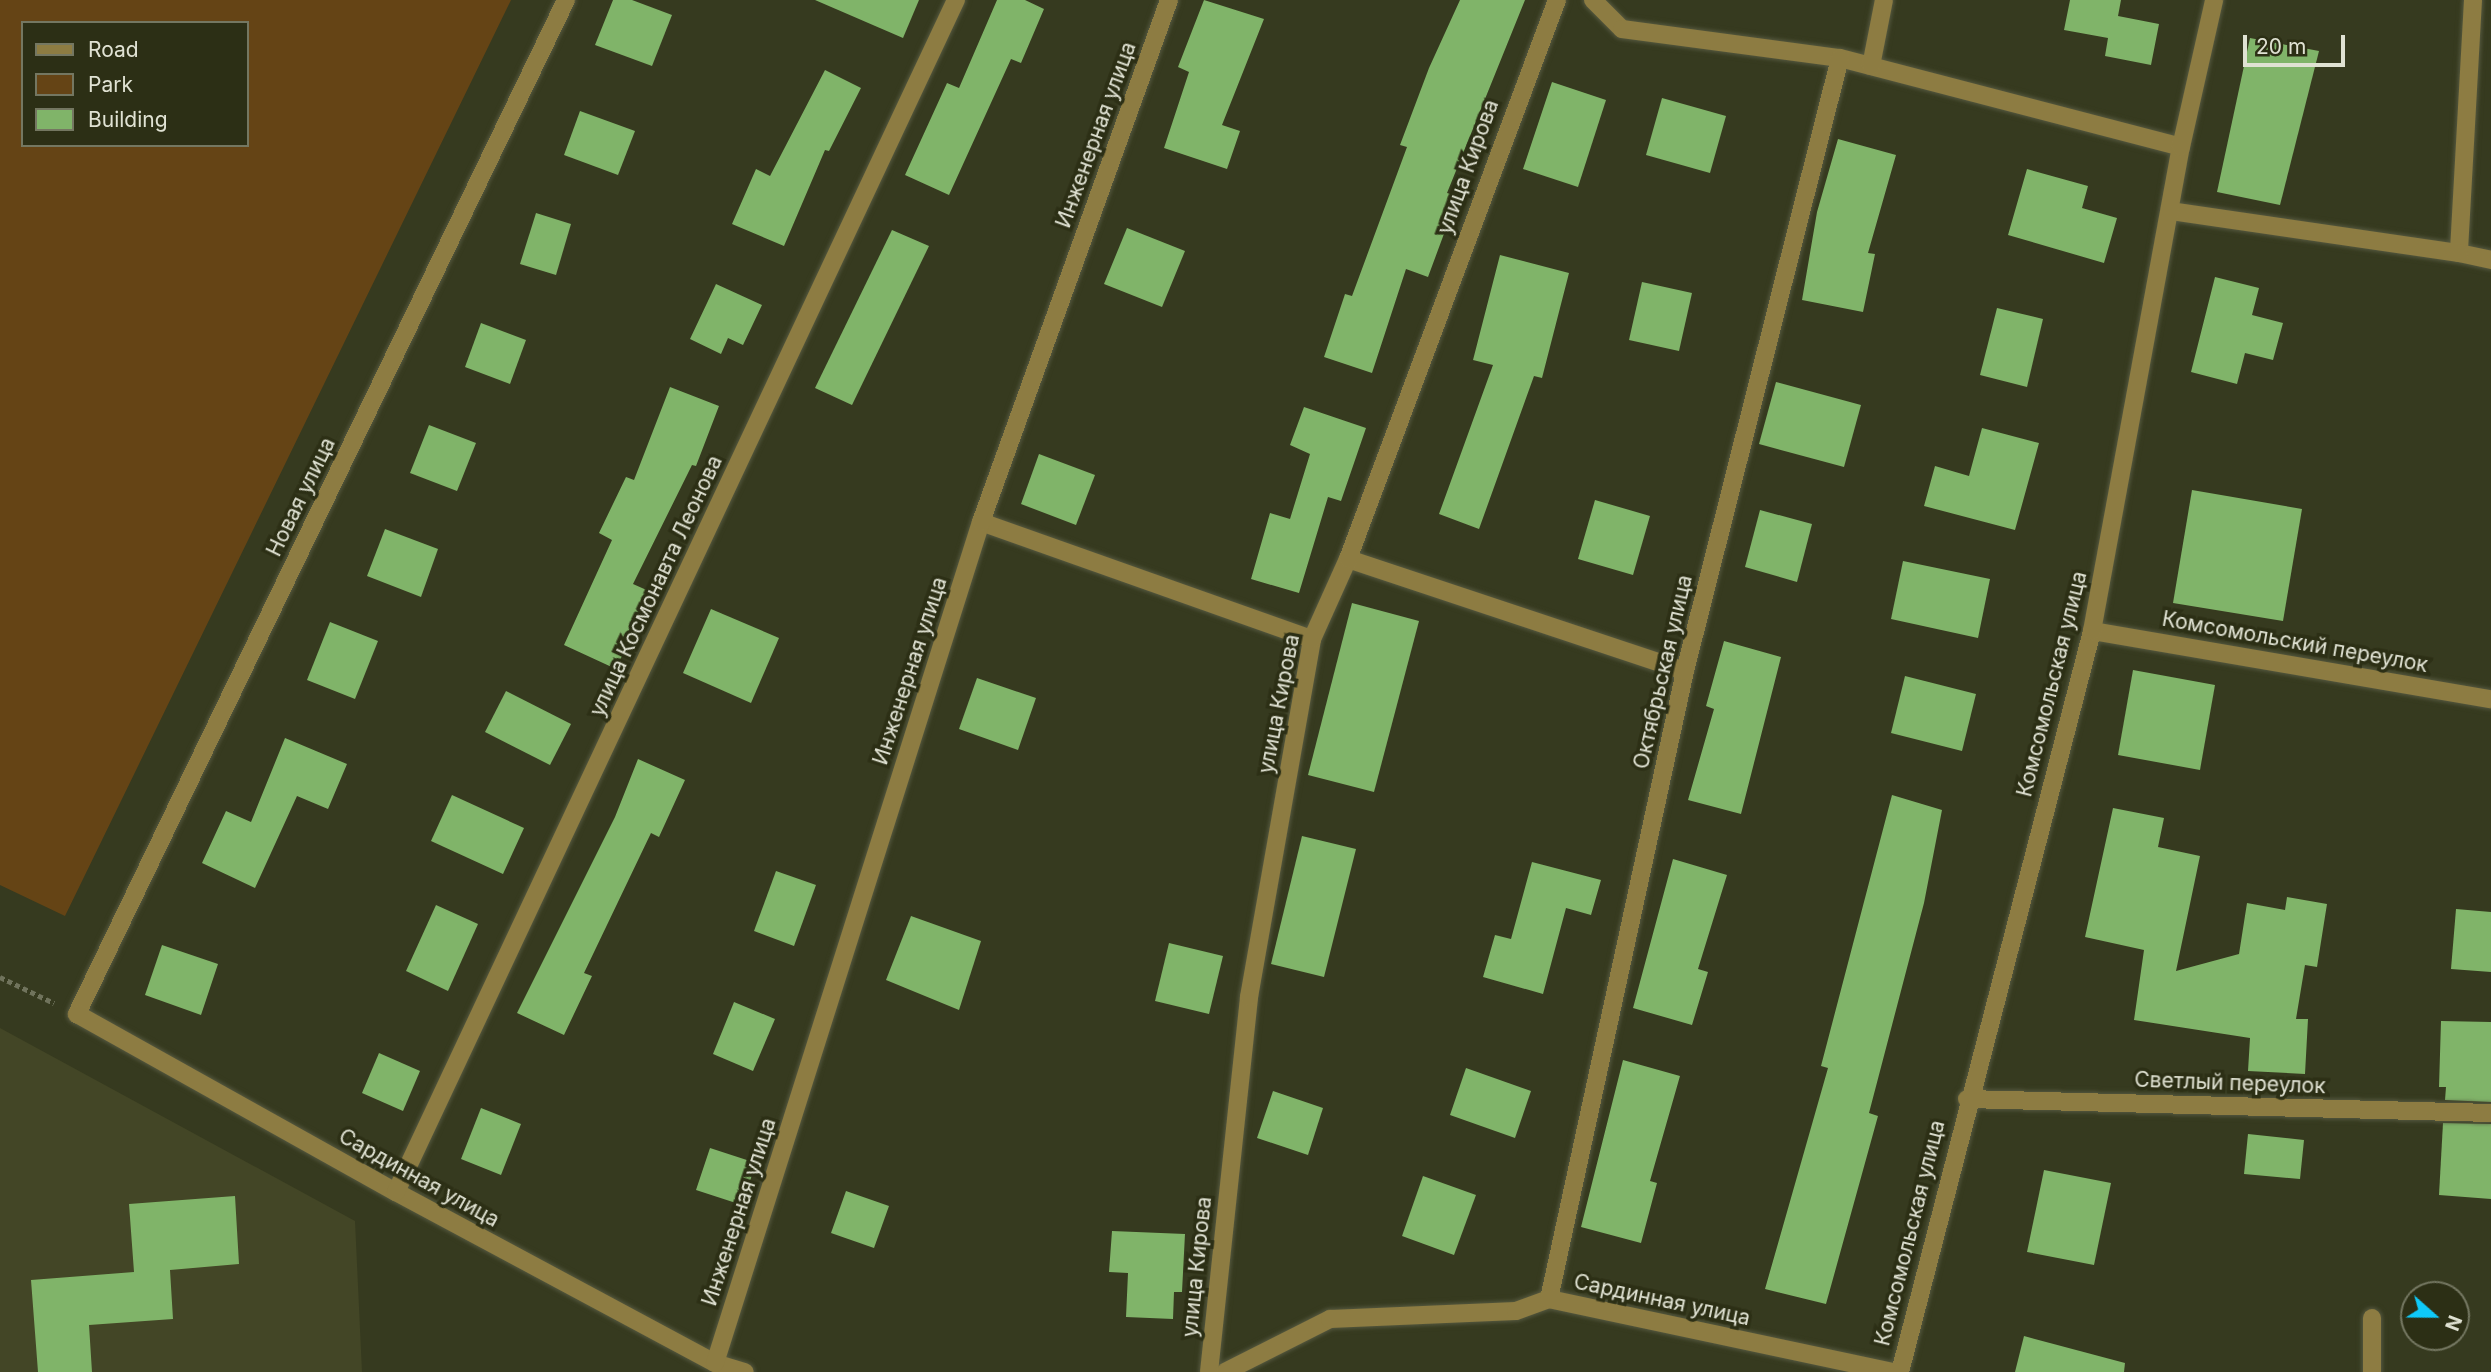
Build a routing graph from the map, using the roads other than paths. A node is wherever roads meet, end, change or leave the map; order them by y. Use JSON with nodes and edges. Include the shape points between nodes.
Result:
{"nodes":[{"id":1,"x":566,"y":0,"type":"edge"},
{"id":2,"x":956,"y":0,"type":"edge"},
{"id":3,"x":1169,"y":0,"type":"edge"},
{"id":4,"x":1557,"y":0,"type":"edge"},
{"id":5,"x":1593,"y":0,"type":"edge"},
{"id":6,"x":1884,"y":0,"type":"edge"},
{"id":7,"x":2214,"y":0,"type":"edge"},
{"id":8,"x":2473,"y":0,"type":"edge"},
{"id":9,"x":1840,"y":58,"type":"junction"},
{"id":10,"x":1871,"y":66,"type":"junction"},
{"id":11,"x":2181,"y":147,"type":"junction"},
{"id":12,"x":2170,"y":211,"type":"junction"},
{"id":13,"x":2459,"y":253,"type":"junction"},
{"id":14,"x":2491,"y":260,"type":"edge"},
{"id":15,"x":981,"y":522,"type":"junction"},
{"id":16,"x":1348,"y":559,"type":"junction"},
{"id":17,"x":2092,"y":631,"type":"junction"},
{"id":18,"x":1312,"y":639,"type":"junction"},
{"id":19,"x":1685,"y":671,"type":"junction"},
{"id":20,"x":2491,"y":699,"type":"edge"},
{"id":21,"x":77,"y":1014,"type":"joint"},
{"id":22,"x":1967,"y":1099,"type":"junction"},
{"id":23,"x":2491,"y":1113,"type":"edge"},
{"id":24,"x":396,"y":1192,"type":"junction"},
{"id":25,"x":1549,"y":1299,"type":"junction"},
{"id":26,"x":2372,"y":1318,"type":"dead end"},
{"id":27,"x":1261,"y":1353,"type":"junction"},
{"id":28,"x":715,"y":1363,"type":"junction"},
{"id":29,"x":745,"y":1372,"type":"edge"},
{"id":30,"x":1209,"y":1372,"type":"edge"},
{"id":31,"x":1225,"y":1372,"type":"edge"},
{"id":32,"x":1255,"y":1372,"type":"edge"},
{"id":33,"x":1891,"y":1372,"type":"edge"},
{"id":34,"x":1900,"y":1372,"type":"edge"},
{"id":35,"x":2372,"y":1372,"type":"edge"}],
"edges":[{"from":1,"to":21,"type":"street","name":"Новая улица"},
{"from":2,"to":24,"type":"street","name":"улица Космонавта Леонова"},
{"from":3,"to":15,"type":"street","name":"Инженерная улица"},
{"from":4,"to":16,"type":"street","name":"улица Кирова"},
{"from":5,"to":9,"type":"street","via":[[1622,29]]},
{"from":6,"to":10,"type":"street"},
{"from":7,"to":11,"type":"street","name":"Комсомольская улица"},
{"from":8,"to":13,"type":"street"},
{"from":9,"to":10,"type":"street"},
{"from":9,"to":19,"type":"street","name":"Октябрьская улица"},
{"from":10,"to":11,"type":"street"},
{"from":11,"to":12,"type":"street","name":"Комсомольская улица"},
{"from":12,"to":13,"type":"street"},
{"from":12,"to":17,"type":"street","name":"Комсомольская улица"},
{"from":13,"to":14,"type":"street"},
{"from":15,"to":18,"type":"street"},
{"from":15,"to":28,"type":"street","name":"Инженерная улица"},
{"from":16,"to":18,"type":"street","name":"улица Кирова"},
{"from":16,"to":19,"type":"street"},
{"from":17,"to":20,"type":"street","name":"Комсомольский переулок"},
{"from":17,"to":22,"type":"street","name":"Комсомольская улица"},
{"from":18,"to":30,"type":"street","name":"улица Кирова","via":[[1249,997]]},
{"from":19,"to":25,"type":"street","name":"Октябрьская улица"},
{"from":21,"to":24,"type":"street","name":"Сардинная улица"},
{"from":22,"to":23,"type":"street","name":"Светлый переулок"},
{"from":22,"to":34,"type":"street","name":"Комсомольская улица"},
{"from":24,"to":28,"type":"street","name":"Сардинная улица"},
{"from":25,"to":27,"type":"street","name":"Сардинная улица","via":[[1516,1311],[1330,1320]]},
{"from":25,"to":33,"type":"street","name":"Сардинная улица"},
{"from":26,"to":35,"type":"street"},
{"from":27,"to":31,"type":"street","name":"Сардинная улица"},
{"from":27,"to":32,"type":"street"},
{"from":28,"to":29,"type":"street","name":"Сардинная улица"}]}
